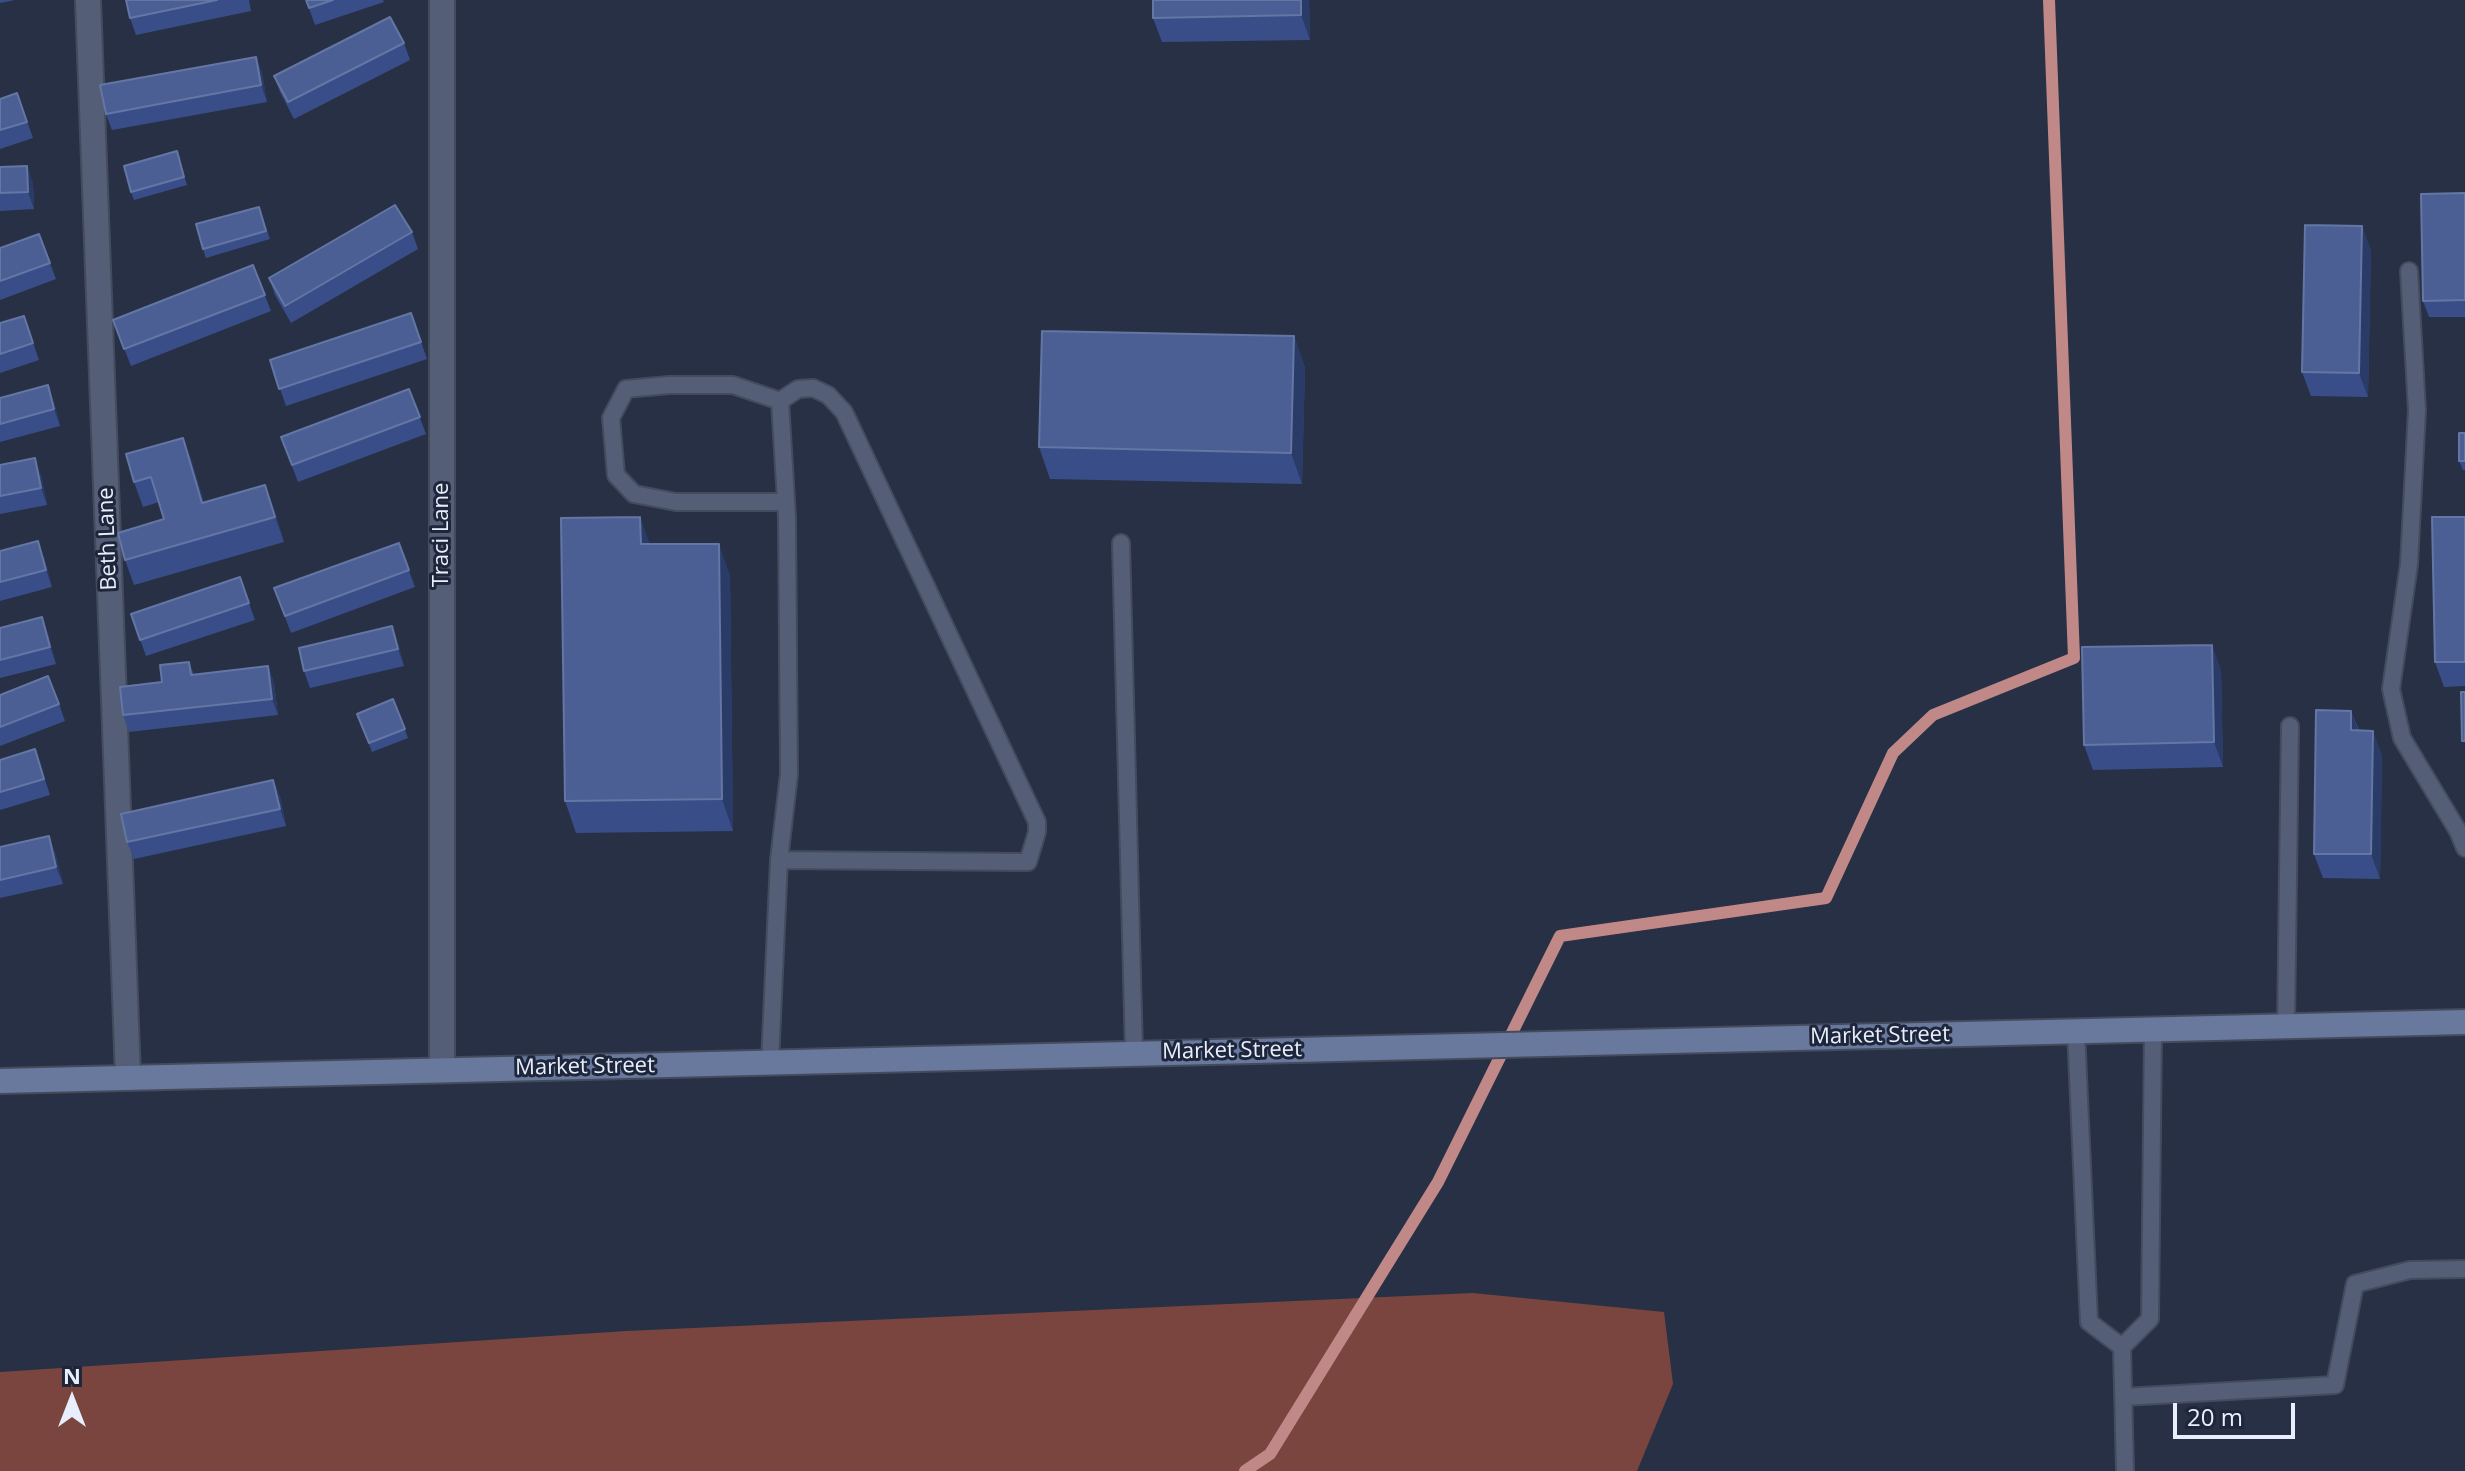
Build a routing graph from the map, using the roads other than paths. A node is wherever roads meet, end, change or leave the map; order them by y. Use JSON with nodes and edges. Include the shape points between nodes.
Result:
{"nodes":[{"id":1,"x":88,"y":0,"type":"edge"},
{"id":2,"x":442,"y":0,"type":"edge"},
{"id":3,"x":2409,"y":271,"type":"dead end"},
{"id":4,"x":780,"y":401,"type":"junction"},
{"id":5,"x":786,"y":502,"type":"junction"},
{"id":6,"x":1121,"y":543,"type":"dead end"},
{"id":7,"x":2290,"y":726,"type":"dead end"},
{"id":8,"x":2465,"y":848,"type":"edge"},
{"id":9,"x":779,"y":860,"type":"junction"},
{"id":10,"x":2465,"y":1022,"type":"edge"},
{"id":11,"x":2286,"y":1027,"type":"junction"},
{"id":12,"x":2153,"y":1029,"type":"junction"},
{"id":13,"x":2076,"y":1031,"type":"junction"},
{"id":14,"x":1134,"y":1054,"type":"junction"},
{"id":15,"x":770,"y":1062,"type":"junction"},
{"id":16,"x":442,"y":1070,"type":"junction"},
{"id":17,"x":128,"y":1077,"type":"junction"},
{"id":18,"x":0,"y":1081,"type":"edge"},
{"id":19,"x":2465,"y":1269,"type":"edge"},
{"id":20,"x":2122,"y":1347,"type":"junction"},
{"id":21,"x":2124,"y":1397,"type":"junction"},
{"id":22,"x":2125,"y":1471,"type":"edge"}],
"edges":[{"from":1,"to":17,"type":"street","name":"Beth Lane"},
{"from":2,"to":16,"type":"street","name":"Traci Lane"},
{"from":3,"to":8,"type":"lane","via":[[2417,410],[2409,564],[2391,689],[2402,738]]},
{"from":4,"to":5,"type":"lane"},
{"from":4,"to":5,"type":"lane","via":[[733,385],[626,389],[611,418],[616,475],[634,494],[676,502]]},
{"from":4,"to":9,"type":"lane","via":[[798,389],[813,388],[844,412],[1037,822],[1037,832],[1028,862]]},
{"from":5,"to":9,"type":"lane","via":[[789,774]]},
{"from":6,"to":14,"type":"lane"},
{"from":7,"to":11,"type":"lane"},
{"from":9,"to":15,"type":"lane"},
{"from":10,"to":11,"type":"street","name":"Market Street"},
{"from":11,"to":12,"type":"street","name":"Market Street"},
{"from":12,"to":13,"type":"street","name":"Market Street"},
{"from":12,"to":20,"type":"lane","via":[[2150,1319]]},
{"from":13,"to":14,"type":"street","name":"Market Street"},
{"from":13,"to":20,"type":"lane","via":[[2089,1322]]},
{"from":14,"to":15,"type":"street","name":"Market Street"},
{"from":15,"to":16,"type":"street","name":"Market Street"},
{"from":16,"to":17,"type":"street","name":"Market Street"},
{"from":17,"to":18,"type":"street","name":"Market Street"},
{"from":19,"to":21,"type":"lane","via":[[2410,1270],[2355,1284],[2335,1385]]},
{"from":20,"to":21,"type":"lane"},
{"from":21,"to":22,"type":"lane"}]}
